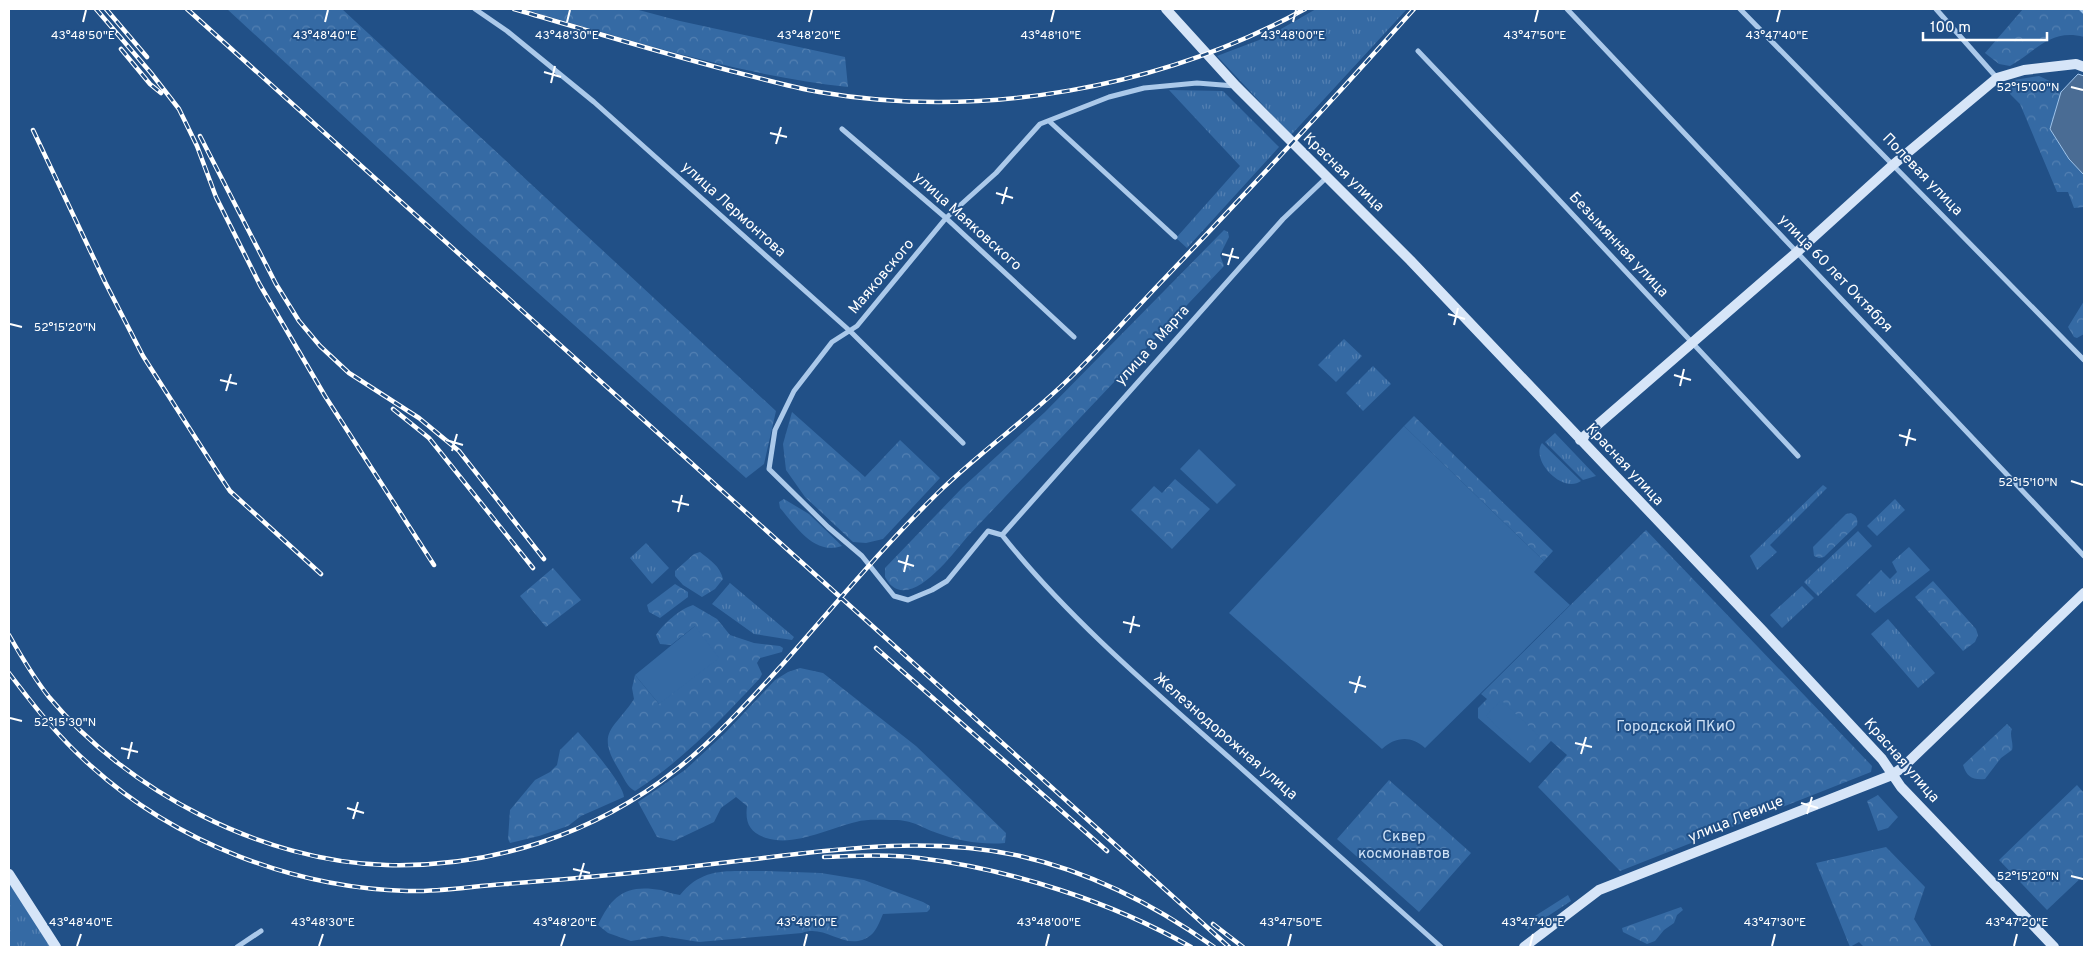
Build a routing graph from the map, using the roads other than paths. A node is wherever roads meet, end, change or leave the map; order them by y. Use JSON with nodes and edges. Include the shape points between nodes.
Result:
{"nodes":[{"id":1,"x":475,"y":9,"type":"edge"},
{"id":2,"x":1166,"y":9,"type":"edge"},
{"id":3,"x":1567,"y":9,"type":"edge"},
{"id":4,"x":1740,"y":9,"type":"edge"},
{"id":5,"x":1936,"y":9,"type":"edge"},
{"id":6,"x":1418,"y":51,"type":"dead end"},
{"id":7,"x":2084,"y":67,"type":"edge"},
{"id":8,"x":1997,"y":78,"type":"junction"},
{"id":9,"x":1236,"y":86,"type":"junction"},
{"id":10,"x":1049,"y":120,"type":"junction"},
{"id":11,"x":842,"y":129,"type":"dead end"},
{"id":12,"x":1894,"y":164,"type":"junction"},
{"id":13,"x":1327,"y":177,"type":"junction"},
{"id":14,"x":946,"y":218,"type":"junction"},
{"id":15,"x":1175,"y":237,"type":"dead end"},
{"id":16,"x":1797,"y":252,"type":"junction"},
{"id":17,"x":850,"y":331,"type":"junction"},
{"id":18,"x":1074,"y":337,"type":"dead end"},
{"id":19,"x":1692,"y":343,"type":"junction"},
{"id":20,"x":2084,"y":360,"type":"edge"},
{"id":21,"x":1580,"y":440,"type":"junction"},
{"id":22,"x":963,"y":443,"type":"dead end"},
{"id":23,"x":1798,"y":456,"type":"dead end"},
{"id":24,"x":1002,"y":535,"type":"junction"},
{"id":25,"x":2084,"y":556,"type":"edge"},
{"id":26,"x":2084,"y":593,"type":"edge"},
{"id":27,"x":1892,"y":775,"type":"junction"},
{"id":28,"x":9,"y":874,"type":"edge"},
{"id":29,"x":12,"y":886,"type":"edge"},
{"id":30,"x":261,"y":931,"type":"dead end"},
{"id":31,"x":56,"y":947,"type":"edge"},
{"id":32,"x":237,"y":947,"type":"edge"},
{"id":33,"x":1441,"y":947,"type":"edge"},
{"id":34,"x":1524,"y":947,"type":"edge"},
{"id":35,"x":2054,"y":947,"type":"edge"}],
"edges":[{"from":1,"to":17,"type":"street","name":"улица Лермонтова","via":[[594,102]]},
{"from":2,"to":9,"type":"street","name":"Красная улица"},
{"from":3,"to":16,"type":"street","name":"улица 60 лет Октября"},
{"from":4,"to":12,"type":"street","name":"Полевая улица"},
{"from":5,"to":8,"type":"street"},
{"from":6,"to":19,"type":"street","name":"Безымянная улица"},
{"from":7,"to":8,"type":"street","via":[[2076,64],[2024,70]]},
{"from":8,"to":12,"type":"street"},
{"from":9,"to":10,"type":"street","name":"Маяковского","via":[[1197,83],[1144,88],[1109,97]]},
{"from":9,"to":13,"type":"street","name":"Красная улица"},
{"from":10,"to":14,"type":"street","name":"Маяковского","via":[[1040,124],[996,173]]},
{"from":10,"to":15,"type":"street"},
{"from":11,"to":14,"type":"street","name":"улица Маяковского"},
{"from":12,"to":16,"type":"street"},
{"from":12,"to":20,"type":"street","name":"Полевая улица"},
{"from":13,"to":21,"type":"street","name":"Красная улица"},
{"from":13,"to":24,"type":"street","name":"улица 8 Марта","via":[[1283,219]]},
{"from":14,"to":17,"type":"street","name":"Маяковского"},
{"from":14,"to":18,"type":"street","name":"улица Маяковского"},
{"from":16,"to":19,"type":"street"},
{"from":16,"to":25,"type":"street","name":"улица 60 лет Октября"},
{"from":17,"to":22,"type":"street","name":"улица Лермонтова"},
{"from":17,"to":24,"type":"street","name":"Маяковского","via":[[832,342],[794,391],[776,430],[769,469],[828,528],[862,556],[894,596],[908,600],[947,581],[988,532]]},
{"from":19,"to":21,"type":"street"},
{"from":19,"to":23,"type":"street","name":"Безымянная улица"},
{"from":21,"to":27,"type":"street","name":"Красная улица","via":[[1882,759]]},
{"from":24,"to":33,"type":"street","name":"Железнодорожная улица","via":[[1020,558],[1147,685]]},
{"from":26,"to":27,"type":"street","name":"улица Левице"},
{"from":27,"to":34,"type":"street","name":"улица Левице","via":[[1599,890]]},
{"from":27,"to":35,"type":"street","name":"Красная улица"},
{"from":28,"to":29,"type":"street"},
{"from":29,"to":31,"type":"street"},
{"from":30,"to":32,"type":"street"}]}
